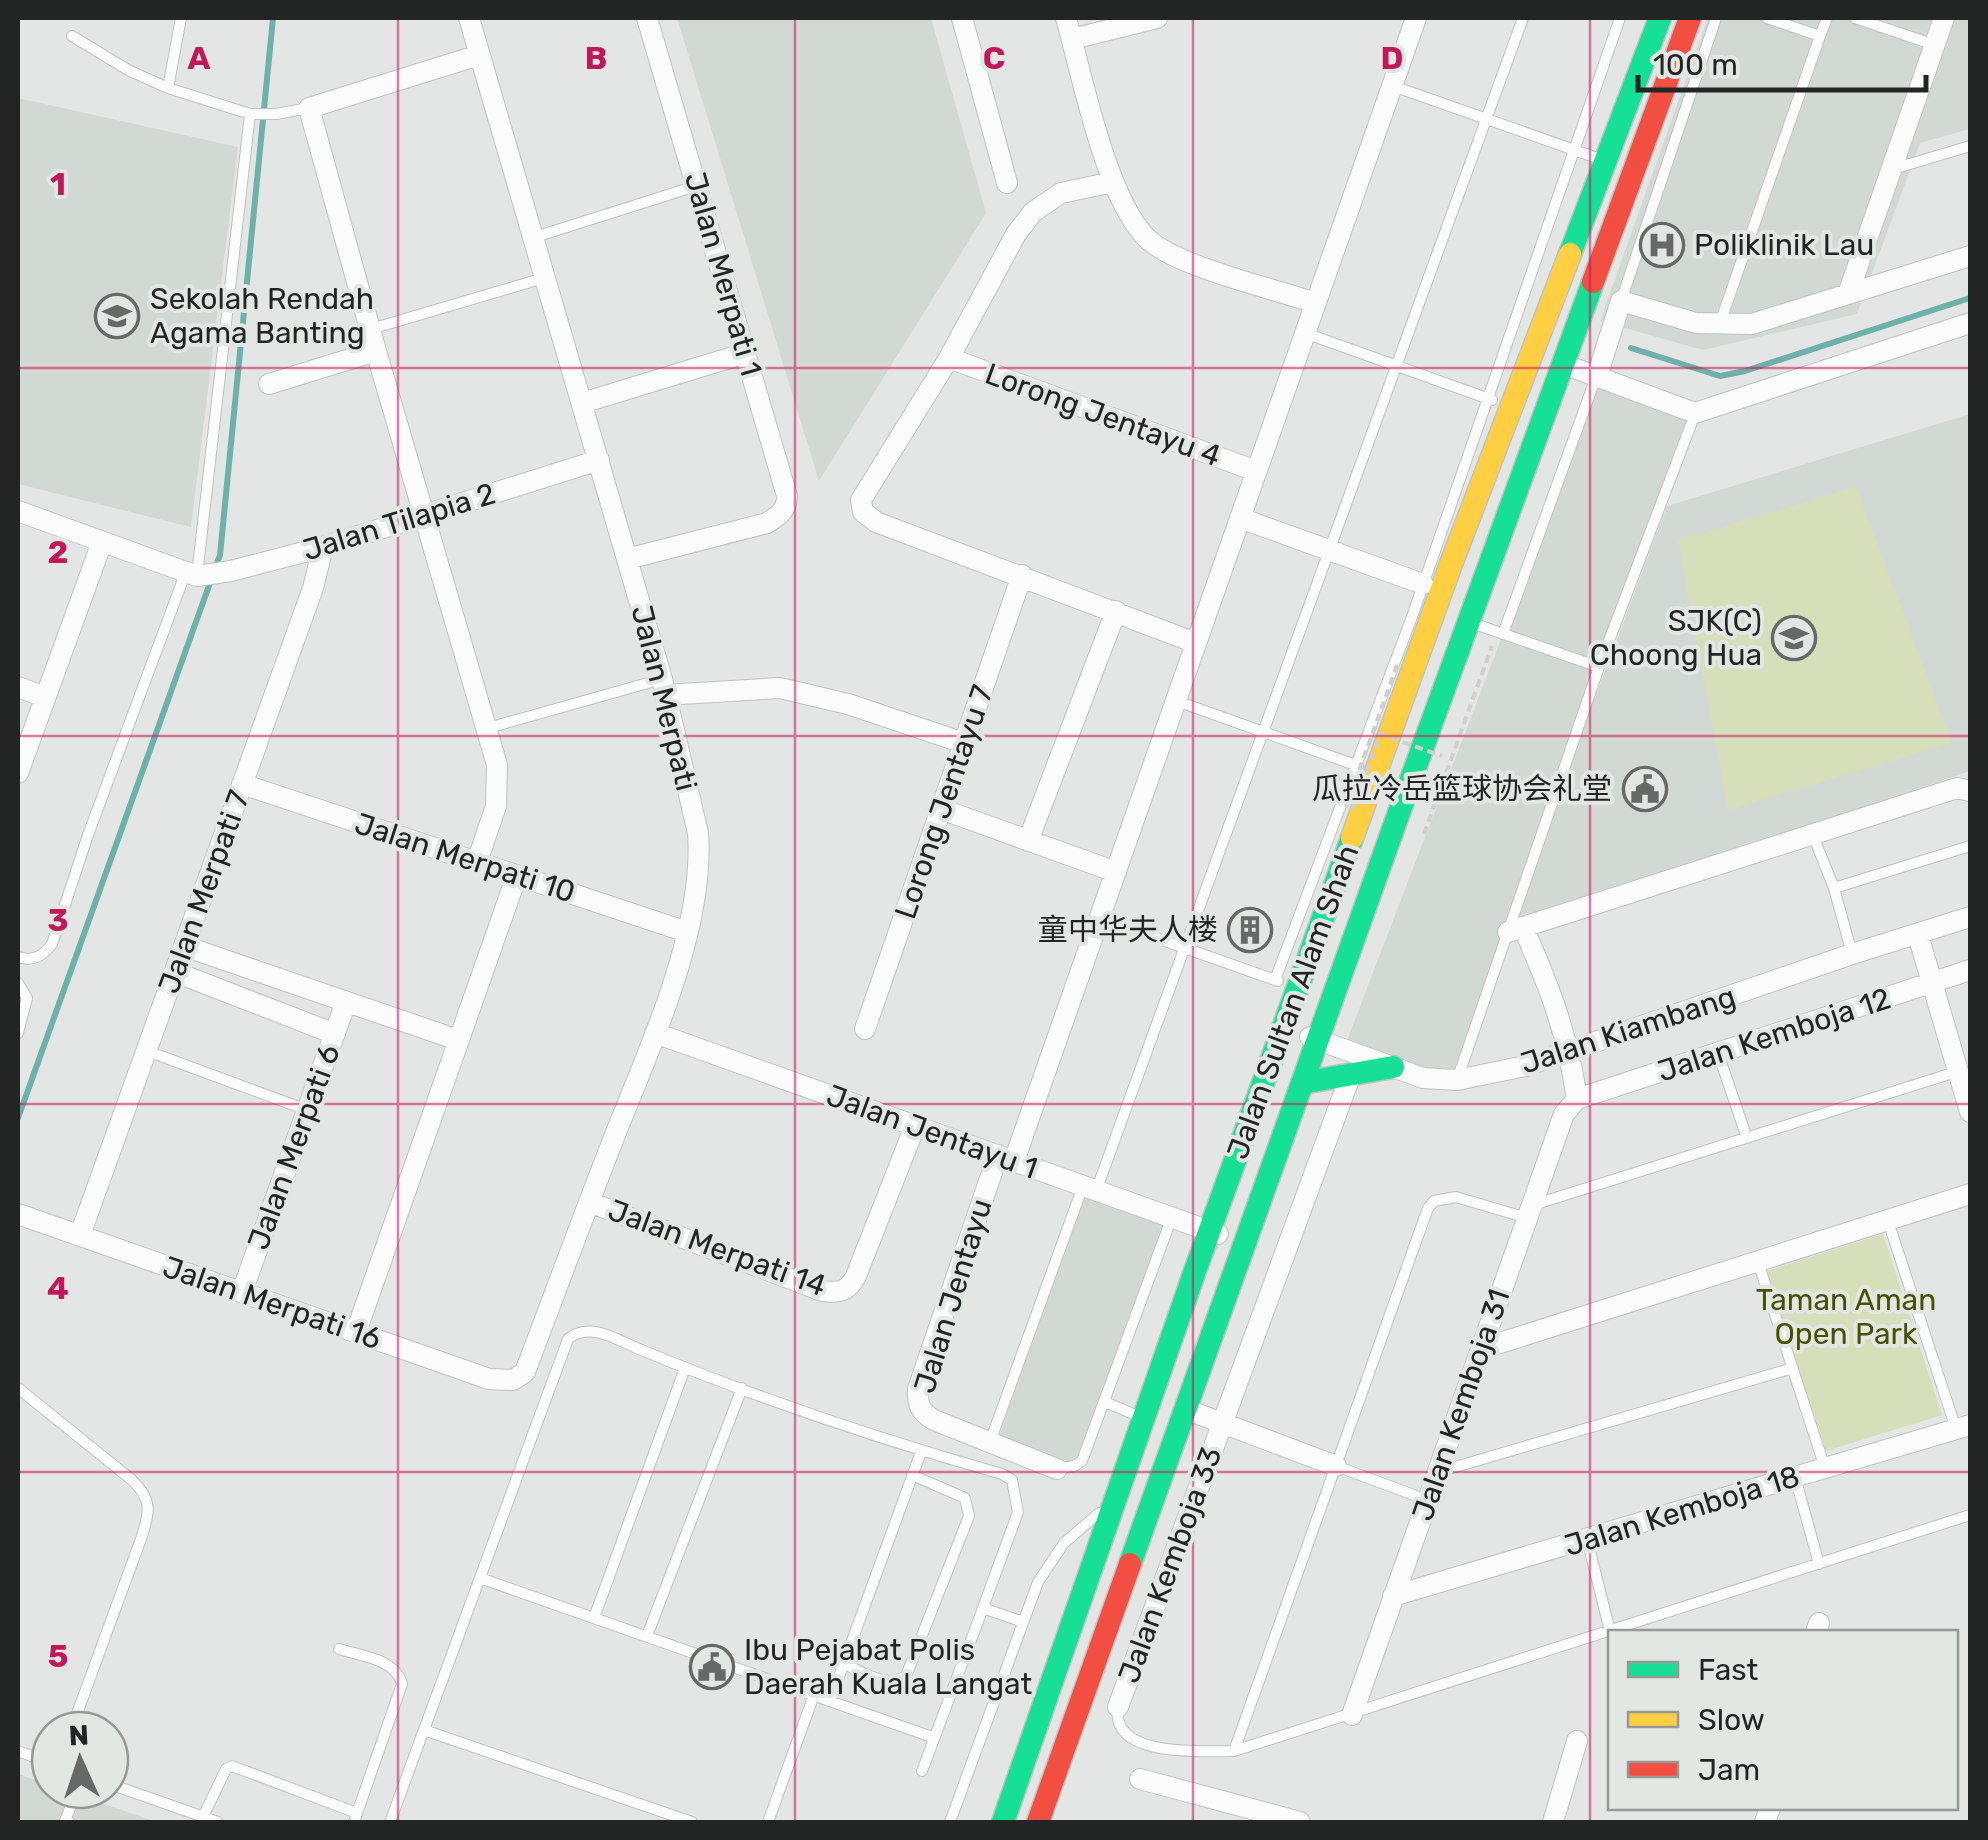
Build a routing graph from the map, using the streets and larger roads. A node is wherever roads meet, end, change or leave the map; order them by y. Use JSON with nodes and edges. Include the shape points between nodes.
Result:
{"nodes":[{"id":1,"x":469,"y":18,"type":"edge"},
{"id":2,"x":647,"y":18,"type":"edge"},
{"id":3,"x":962,"y":18,"type":"edge"},
{"id":4,"x":1066,"y":18,"type":"edge"},
{"id":5,"x":1156,"y":18,"type":"edge"},
{"id":6,"x":1416,"y":18,"type":"edge"},
{"id":7,"x":1660,"y":18,"type":"edge"},
{"id":8,"x":1690,"y":18,"type":"edge"},
{"id":9,"x":1948,"y":19,"type":"edge"},
{"id":10,"x":1072,"y":39,"type":"junction"},
{"id":11,"x":480,"y":55,"type":"junction"},
{"id":12,"x":1113,"y":182,"type":"junction"},
{"id":13,"x":1007,"y":183,"type":"dead end"},
{"id":14,"x":1970,"y":256,"type":"edge"},
{"id":15,"x":1848,"y":294,"type":"junction"},
{"id":16,"x":1315,"y":303,"type":"junction"},
{"id":17,"x":1970,"y":324,"type":"edge"},
{"id":18,"x":376,"y":351,"type":"junction"},
{"id":19,"x":746,"y":352,"type":"junction"},
{"id":20,"x":950,"y":358,"type":"junction"},
{"id":21,"x":1563,"y":364,"type":"junction"},
{"id":22,"x":1597,"y":376,"type":"junction"},
{"id":23,"x":268,"y":384,"type":"dead end"},
{"id":24,"x":582,"y":402,"type":"junction"},
{"id":25,"x":599,"y":460,"type":"junction"},
{"id":26,"x":1256,"y":471,"type":"junction"},
{"id":27,"x":18,"y":511,"type":"edge"},
{"id":28,"x":424,"y":516,"type":"junction"},
{"id":29,"x":1240,"y":518,"type":"junction"},
{"id":30,"x":102,"y":542,"type":"junction"},
{"id":31,"x":322,"y":546,"type":"junction"},
{"id":32,"x":627,"y":559,"type":"junction"},
{"id":33,"x":1022,"y":575,"type":"junction"},
{"id":34,"x":1423,"y":584,"type":"road end"},
{"id":35,"x":1116,"y":611,"type":"junction"},
{"id":36,"x":1196,"y":643,"type":"junction"},
{"id":37,"x":18,"y":687,"type":"edge"},
{"id":38,"x":663,"y":687,"type":"junction"},
{"id":39,"x":45,"y":697,"type":"junction"},
{"id":40,"x":964,"y":743,"type":"junction"},
{"id":41,"x":18,"y":773,"type":"edge"},
{"id":42,"x":1376,"y":773,"type":"junction"},
{"id":43,"x":242,"y":784,"type":"junction"},
{"id":44,"x":1409,"y":784,"type":"junction"},
{"id":45,"x":1970,"y":791,"type":"edge"},
{"id":46,"x":942,"y":810,"type":"junction"},
{"id":47,"x":1028,"y":840,"type":"junction"},
{"id":48,"x":477,"y":862,"type":"junction"},
{"id":49,"x":1116,"y":872,"type":"junction"},
{"id":50,"x":517,"y":875,"type":"junction"},
{"id":51,"x":1970,"y":918,"type":"edge"},
{"id":52,"x":687,"y":932,"type":"junction"},
{"id":53,"x":1918,"y":935,"type":"junction"},
{"id":54,"x":184,"y":946,"type":"junction"},
{"id":55,"x":1970,"y":970,"type":"edge"},
{"id":56,"x":175,"y":972,"type":"junction"},
{"id":57,"x":1932,"y":983,"type":"junction"},
{"id":58,"x":346,"y":1002,"type":"junction"},
{"id":59,"x":1284,"y":1028,"type":"junction"},
{"id":60,"x":865,"y":1029,"type":"dead end"},
{"id":61,"x":655,"y":1032,"type":"junction"},
{"id":62,"x":335,"y":1034,"type":"junction"},
{"id":63,"x":458,"y":1040,"type":"junction"},
{"id":64,"x":1317,"y":1040,"type":"junction"},
{"id":65,"x":1570,"y":1052,"type":"junction"},
{"id":66,"x":1392,"y":1067,"type":"junction"},
{"id":67,"x":1351,"y":1074,"type":"junction"},
{"id":68,"x":1302,"y":1083,"type":"junction"},
{"id":69,"x":1577,"y":1099,"type":"junction"},
{"id":70,"x":1970,"y":1112,"type":"edge"},
{"id":71,"x":915,"y":1126,"type":"junction"},
{"id":72,"x":1006,"y":1158,"type":"junction"},
{"id":73,"x":1970,"y":1194,"type":"edge"},
{"id":74,"x":589,"y":1202,"type":"junction"},
{"id":75,"x":18,"y":1214,"type":"edge"},
{"id":76,"x":1210,"y":1231,"type":"junction"},
{"id":77,"x":80,"y":1235,"type":"junction"},
{"id":78,"x":1244,"y":1244,"type":"junction"},
{"id":79,"x":242,"y":1292,"type":"junction"},
{"id":80,"x":356,"y":1332,"type":"junction"},
{"id":81,"x":1481,"y":1348,"type":"junction"},
{"id":82,"x":525,"y":1372,"type":"joint"},
{"id":83,"x":1185,"y":1409,"type":"junction"},
{"id":84,"x":1222,"y":1423,"type":"junction"},
{"id":85,"x":1967,"y":1426,"type":"edge"},
{"id":86,"x":1336,"y":1466,"type":"road end"},
{"id":87,"x":1057,"y":1468,"type":"road end"},
{"id":88,"x":1394,"y":1596,"type":"junction"},
{"id":89,"x":1118,"y":1707,"type":"road end"},
{"id":90,"x":1352,"y":1715,"type":"road end"},
{"id":91,"x":1577,"y":1741,"type":"dead end"},
{"id":92,"x":1140,"y":1779,"type":"dead end"},
{"id":93,"x":1041,"y":1820,"type":"edge"},
{"id":94,"x":1003,"y":1822,"type":"edge"},
{"id":95,"x":1300,"y":1822,"type":"edge"},
{"id":96,"x":1553,"y":1822,"type":"edge"}],
"edges":[{"from":1,"to":11,"type":"street","name":"Jalan Merpati"},
{"from":2,"to":19,"type":"street","name":"Jalan Merpati 1"},
{"from":3,"to":13,"type":"street"},
{"from":4,"to":10,"type":"street"},
{"from":5,"to":10,"type":"street"},
{"from":6,"to":16,"type":"street"},
{"from":7,"to":42,"type":"highway","name":"Jalan Sultan Alam Shah","via":[[1499,402]]},
{"from":8,"to":21,"type":"highway","name":"Jalan Sultan Alam Shah"},
{"from":9,"to":15,"type":"street"},
{"from":10,"to":12,"type":"street"},
{"from":11,"to":18,"type":"street","via":[[309,108]]},
{"from":11,"to":24,"type":"street","name":"Jalan Merpati"},
{"from":12,"to":16,"type":"street","via":[[1132,220],[1158,247]]},
{"from":12,"to":20,"type":"street","via":[[1061,193],[1033,212]]},
{"from":14,"to":15,"type":"street"},
{"from":15,"to":22,"type":"street","via":[[1752,324],[1696,322],[1621,301]]},
{"from":16,"to":26,"type":"street"},
{"from":17,"to":22,"type":"street","via":[[1695,412]]},
{"from":18,"to":23,"type":"street"},
{"from":18,"to":28,"type":"street"},
{"from":19,"to":24,"type":"street"},
{"from":19,"to":32,"type":"street","name":"Jalan Merpati 1","via":[[787,496],[784,512],[767,523]]},
{"from":20,"to":26,"type":"street","name":"Lorong Jentayu 4"},
{"from":20,"to":33,"type":"street","via":[[862,494],[863,512]]},
{"from":21,"to":22,"type":"street"},
{"from":21,"to":44,"type":"highway","name":"Jalan Sultan Alam Shah"},
{"from":24,"to":25,"type":"street","name":"Jalan Merpati"},
{"from":25,"to":28,"type":"street","name":"Jalan Tilapia 2"},
{"from":25,"to":32,"type":"street","name":"Jalan Merpati"},
{"from":26,"to":29,"type":"street"},
{"from":27,"to":30,"type":"street"},
{"from":28,"to":31,"type":"street","name":"Jalan Tilapia 2"},
{"from":28,"to":48,"type":"street","via":[[498,765],[496,806]]},
{"from":29,"to":34,"type":"street"},
{"from":29,"to":36,"type":"street"},
{"from":30,"to":31,"type":"street","name":"Jalan Tilapia 2","via":[[191,575]]},
{"from":30,"to":39,"type":"street"},
{"from":31,"to":43,"type":"street","name":"Jalan Merpati 7"},
{"from":32,"to":38,"type":"street","name":"Jalan Merpati"},
{"from":33,"to":35,"type":"street"},
{"from":33,"to":40,"type":"street","name":"Lorong Jentayu 7"},
{"from":35,"to":36,"type":"street"},
{"from":35,"to":47,"type":"street"},
{"from":36,"to":49,"type":"street"},
{"from":37,"to":39,"type":"street"},
{"from":38,"to":40,"type":"street","via":[[780,688]]},
{"from":38,"to":52,"type":"street","name":"Jalan Merpati","via":[[698,833]]},
{"from":39,"to":41,"type":"street"},
{"from":40,"to":46,"type":"street","name":"Lorong Jentayu 7"},
{"from":42,"to":44,"type":"street"},
{"from":42,"to":59,"type":"highway","name":"Jalan Sultan Alam Shah"},
{"from":43,"to":48,"type":"street","name":"Jalan Merpati 10"},
{"from":43,"to":54,"type":"street","name":"Jalan Merpati 7"},
{"from":44,"to":64,"type":"highway","name":"Jalan Sultan Alam Shah"},
{"from":45,"to":65,"type":"street","via":[[1957,788],[1812,832],[1516,930],[1556,1003]]},
{"from":46,"to":47,"type":"street"},
{"from":46,"to":60,"type":"street","name":"Lorong Jentayu 7"},
{"from":47,"to":49,"type":"street"},
{"from":48,"to":50,"type":"street","name":"Jalan Merpati 10"},
{"from":49,"to":72,"type":"street"},
{"from":50,"to":52,"type":"street","name":"Jalan Merpati 10"},
{"from":50,"to":63,"type":"street"},
{"from":51,"to":53,"type":"street","name":"Jalan Kiambang"},
{"from":52,"to":61,"type":"street","name":"Jalan Merpati"},
{"from":53,"to":57,"type":"street"},
{"from":53,"to":65,"type":"street","name":"Jalan Kiambang"},
{"from":54,"to":56,"type":"street","name":"Jalan Merpati 7"},
{"from":54,"to":58,"type":"street"},
{"from":55,"to":57,"type":"street","name":"Jalan Kemboja 12"},
{"from":56,"to":62,"type":"street"},
{"from":56,"to":77,"type":"street","name":"Jalan Merpati 7"},
{"from":57,"to":69,"type":"street","name":"Jalan Kemboja 12"},
{"from":57,"to":70,"type":"street"},
{"from":58,"to":62,"type":"street","name":"Jalan Merpati 6"},
{"from":58,"to":63,"type":"street"},
{"from":59,"to":64,"type":"street","name":"Jalan Kiambang"},
{"from":59,"to":76,"type":"highway","name":"Jalan Sultan Alam Shah"},
{"from":61,"to":71,"type":"street","name":"Jalan Jentayu 1"},
{"from":61,"to":74,"type":"street","name":"Jalan Merpati"},
{"from":62,"to":79,"type":"street","name":"Jalan Merpati 6"},
{"from":63,"to":80,"type":"street"},
{"from":64,"to":66,"type":"street","name":"Jalan Kiambang"},
{"from":64,"to":68,"type":"highway","name":"Jalan Sultan Alam Shah"},
{"from":65,"to":66,"type":"street","name":"Jalan Kiambang","via":[[1457,1080]]},
{"from":65,"to":69,"type":"street"},
{"from":66,"to":67,"type":"highway"},
{"from":67,"to":68,"type":"highway"},
{"from":67,"to":84,"type":"street","name":"Jalan Kemboja 33"},
{"from":68,"to":78,"type":"highway","name":"Jalan Sultan Alam Shah"},
{"from":69,"to":81,"type":"street","name":"Jalan Kemboja 31","via":[[1564,1114]]},
{"from":71,"to":72,"type":"street","name":"Jalan Jentayu 1"},
{"from":71,"to":74,"type":"street","name":"Jalan Merpati 14","via":[[856,1276],[838,1292]]},
{"from":72,"to":76,"type":"street","name":"Jalan Jentayu 1"},
{"from":72,"to":87,"type":"street","name":"Jalan Jentayu","via":[[918,1400],[926,1415]]},
{"from":73,"to":81,"type":"street"},
{"from":74,"to":82,"type":"street","name":"Jalan Merpati"},
{"from":75,"to":77,"type":"street","name":"Jalan Merpati 16"},
{"from":76,"to":78,"type":"street","name":"Jalan Jentayu 1"},
{"from":76,"to":94,"type":"highway","name":"Jalan Sultan Alam Shah"},
{"from":77,"to":79,"type":"street","name":"Jalan Merpati 16"},
{"from":78,"to":83,"type":"highway","name":"Jalan Sultan Alam Shah"},
{"from":79,"to":80,"type":"street","name":"Jalan Merpati 16"},
{"from":80,"to":82,"type":"street","name":"Jalan Merpati 16","via":[[489,1379],[514,1380]]},
{"from":81,"to":88,"type":"street","name":"Jalan Kemboja 31"},
{"from":83,"to":84,"type":"street"},
{"from":83,"to":93,"type":"highway","name":"Jalan Sultan Alam Shah"},
{"from":84,"to":86,"type":"street"},
{"from":84,"to":89,"type":"street","name":"Jalan Kemboja 33"},
{"from":85,"to":88,"type":"street","name":"Jalan Kemboja 18"},
{"from":88,"to":90,"type":"street","name":"Jalan Kemboja 31"},
{"from":91,"to":96,"type":"street"},
{"from":92,"to":95,"type":"street"}]}
